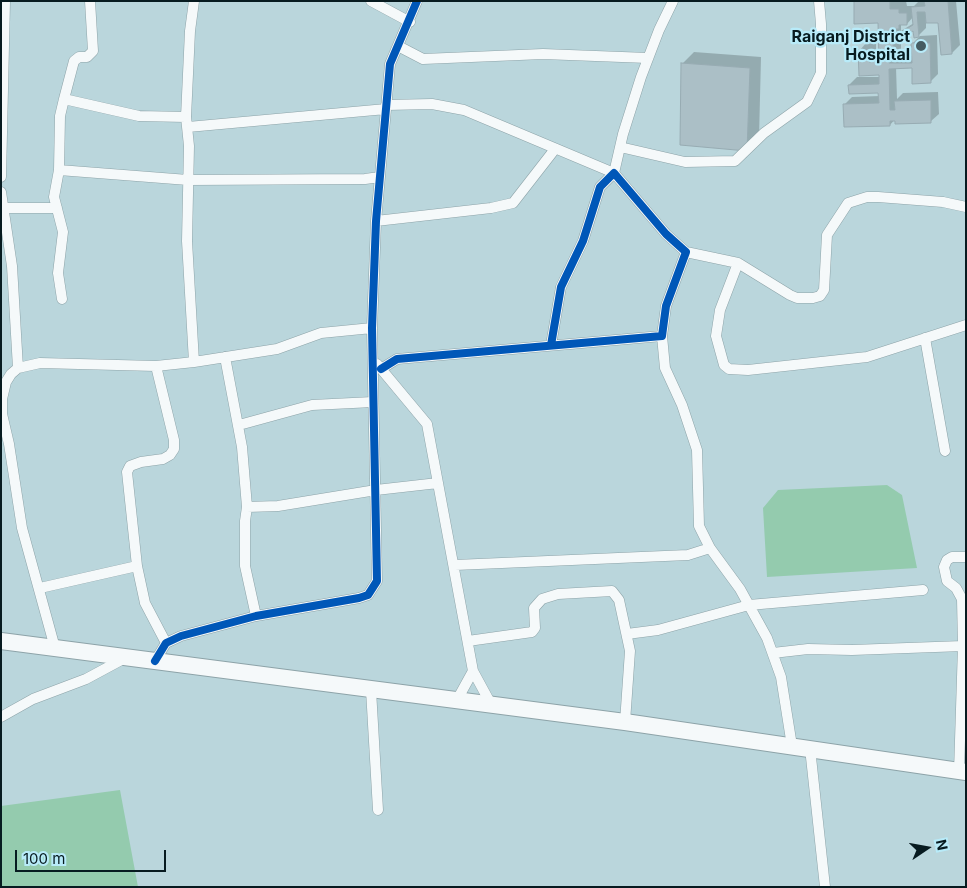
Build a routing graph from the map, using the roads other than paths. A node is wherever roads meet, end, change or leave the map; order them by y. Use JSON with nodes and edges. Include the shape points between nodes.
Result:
{"nodes":[{"id":1,"x":5,"y":1,"type":"edge"},
{"id":2,"x":90,"y":1,"type":"edge"},
{"id":3,"x":194,"y":1,"type":"edge"},
{"id":4,"x":371,"y":1,"type":"edge"},
{"id":5,"x":417,"y":1,"type":"edge"},
{"id":6,"x":673,"y":1,"type":"edge"},
{"id":7,"x":819,"y":1,"type":"edge"},
{"id":8,"x":410,"y":22,"type":"junction"},
{"id":9,"x":398,"y":46,"type":"junction"},
{"id":10,"x":648,"y":58,"type":"junction"},
{"id":11,"x":3,"y":59,"type":"edge"},
{"id":12,"x":64,"y":99,"type":"junction"},
{"id":13,"x":386,"y":105,"type":"junction"},
{"id":14,"x":187,"y":122,"type":"junction"},
{"id":15,"x":620,"y":147,"type":"junction"},
{"id":16,"x":555,"y":149,"type":"junction"},
{"id":17,"x":59,"y":170,"type":"junction"},
{"id":18,"x":614,"y":172,"type":"junction"},
{"id":19,"x":1,"y":177,"type":"edge"},
{"id":20,"x":380,"y":177,"type":"junction"},
{"id":21,"x":188,"y":180,"type":"junction"},
{"id":22,"x":1,"y":192,"type":"edge"},
{"id":23,"x":966,"y":207,"type":"edge"},
{"id":24,"x":4,"y":208,"type":"junction"},
{"id":25,"x":57,"y":208,"type":"junction"},
{"id":26,"x":376,"y":221,"type":"junction"},
{"id":27,"x":686,"y":252,"type":"junction"},
{"id":28,"x":738,"y":263,"type":"junction"},
{"id":29,"x":62,"y":299,"type":"dead end"},
{"id":30,"x":966,"y":324,"type":"edge"},
{"id":31,"x":372,"y":328,"type":"junction"},
{"id":32,"x":662,"y":336,"type":"junction"},
{"id":33,"x":925,"y":338,"type":"junction"},
{"id":34,"x":551,"y":345,"type":"junction"},
{"id":35,"x":225,"y":357,"type":"junction"},
{"id":36,"x":373,"y":360,"type":"junction"},
{"id":37,"x":194,"y":362,"type":"junction"},
{"id":38,"x":156,"y":366,"type":"junction"},
{"id":39,"x":18,"y":368,"type":"junction"},
{"id":40,"x":381,"y":369,"type":"junction"},
{"id":41,"x":4,"y":382,"type":"edge"},
{"id":42,"x":373,"y":402,"type":"junction"},
{"id":43,"x":2,"y":414,"type":"edge"},
{"id":44,"x":239,"y":425,"type":"junction"},
{"id":45,"x":945,"y":451,"type":"dead end"},
{"id":46,"x":438,"y":483,"type":"junction"},
{"id":47,"x":376,"y":490,"type":"junction"},
{"id":48,"x":248,"y":507,"type":"junction"},
{"id":49,"x":710,"y":548,"type":"junction"},
{"id":50,"x":966,"y":557,"type":"edge"},
{"id":51,"x":455,"y":564,"type":"junction"},
{"id":52,"x":137,"y":566,"type":"junction"},
{"id":53,"x":40,"y":588,"type":"junction"},
{"id":54,"x":922,"y":590,"type":"dead end"},
{"id":55,"x":749,"y":605,"type":"junction"},
{"id":56,"x":256,"y":616,"type":"junction"},
{"id":57,"x":627,"y":634,"type":"junction"},
{"id":58,"x":1,"y":641,"type":"edge"},
{"id":59,"x":468,"y":641,"type":"junction"},
{"id":60,"x":166,"y":643,"type":"junction"},
{"id":61,"x":963,"y":646,"type":"junction"},
{"id":62,"x":54,"y":648,"type":"junction"},
{"id":63,"x":773,"y":653,"type":"junction"},
{"id":64,"x":126,"y":657,"type":"junction"},
{"id":65,"x":155,"y":661,"type":"junction"},
{"id":66,"x":473,"y":670,"type":"junction"},
{"id":67,"x":371,"y":690,"type":"junction"},
{"id":68,"x":457,"y":700,"type":"junction"},
{"id":69,"x":492,"y":706,"type":"junction"},
{"id":70,"x":1,"y":717,"type":"edge"},
{"id":71,"x":625,"y":722,"type":"junction"},
{"id":72,"x":792,"y":746,"type":"junction"},
{"id":73,"x":810,"y":748,"type":"junction"},
{"id":74,"x":962,"y":772,"type":"edge"},
{"id":75,"x":378,"y":810,"type":"dead end"},
{"id":76,"x":825,"y":887,"type":"edge"}],
"edges":[{"from":1,"to":11,"type":"street"},
{"from":2,"to":12,"type":"street","via":[[93,51],[88,57],[74,61]]},
{"from":3,"to":14,"type":"street"},
{"from":4,"to":8,"type":"street"},
{"from":5,"to":8,"type":"street"},
{"from":6,"to":10,"type":"street"},
{"from":7,"to":15,"type":"street","via":[[820,73],[807,102],[764,133],[734,161],[686,162]]},
{"from":8,"to":9,"type":"street"},
{"from":9,"to":10,"type":"street","via":[[423,59],[543,54]]},
{"from":9,"to":13,"type":"street","via":[[390,64]]},
{"from":10,"to":15,"type":"street"},
{"from":11,"to":19,"type":"street"},
{"from":12,"to":14,"type":"street","via":[[146,117]]},
{"from":12,"to":17,"type":"street","via":[[59,128]]},
{"from":13,"to":14,"type":"street","via":[[386,110]]},
{"from":13,"to":16,"type":"street","via":[[432,104],[464,110]]},
{"from":13,"to":20,"type":"street"},
{"from":14,"to":21,"type":"street"},
{"from":15,"to":18,"type":"street"},
{"from":16,"to":18,"type":"street"},
{"from":16,"to":26,"type":"street","via":[[513,204]]},
{"from":17,"to":21,"type":"street"},
{"from":17,"to":25,"type":"street","via":[[54,197]]},
{"from":18,"to":27,"type":"street","via":[[666,234]]},
{"from":18,"to":34,"type":"street","via":[[600,187],[583,241],[561,287]]},
{"from":20,"to":21,"type":"street"},
{"from":20,"to":26,"type":"street"},
{"from":21,"to":37,"type":"street","via":[[187,241]]},
{"from":22,"to":24,"type":"street"},
{"from":23,"to":28,"type":"street","via":[[878,197],[848,203],[827,235],[824,290],[813,298],[790,295]]},
{"from":24,"to":25,"type":"street"},
{"from":24,"to":39,"type":"street","via":[[12,266]]},
{"from":25,"to":29,"type":"street","via":[[63,232],[58,273]]},
{"from":26,"to":31,"type":"street"},
{"from":27,"to":28,"type":"street"},
{"from":27,"to":32,"type":"street","via":[[666,306]]},
{"from":28,"to":33,"type":"street","via":[[720,310],[716,336],[724,365],[729,369],[748,370],[867,357]]},
{"from":30,"to":33,"type":"street"},
{"from":31,"to":35,"type":"street","via":[[321,333],[277,349]]},
{"from":31,"to":36,"type":"street"},
{"from":32,"to":34,"type":"street"},
{"from":32,"to":49,"type":"street","via":[[665,368],[697,450],[699,526]]},
{"from":33,"to":45,"type":"street"},
{"from":34,"to":40,"type":"street","via":[[397,359]]},
{"from":35,"to":37,"type":"street"},
{"from":35,"to":44,"type":"street"},
{"from":36,"to":40,"type":"street"},
{"from":36,"to":42,"type":"street"},
{"from":37,"to":38,"type":"street"},
{"from":38,"to":39,"type":"street","via":[[40,364]]},
{"from":38,"to":52,"type":"street","via":[[174,449],[170,456],[130,466],[127,472]]},
{"from":39,"to":41,"type":"street"},
{"from":40,"to":46,"type":"street","via":[[427,424]]},
{"from":41,"to":43,"type":"street"},
{"from":42,"to":44,"type":"street","via":[[312,405]]},
{"from":42,"to":47,"type":"street"},
{"from":43,"to":53,"type":"street","via":[[22,528]]},
{"from":44,"to":48,"type":"street"},
{"from":46,"to":47,"type":"street"},
{"from":46,"to":51,"type":"street"},
{"from":47,"to":48,"type":"street","via":[[278,506]]},
{"from":47,"to":56,"type":"street","via":[[378,571],[373,590],[359,598]]},
{"from":48,"to":56,"type":"street","via":[[244,559]]},
{"from":49,"to":51,"type":"street","via":[[688,555]]},
{"from":49,"to":55,"type":"street"},
{"from":50,"to":61,"type":"street","via":[[952,557],[944,567],[947,581],[962,599]]},
{"from":51,"to":59,"type":"street"},
{"from":52,"to":53,"type":"street"},
{"from":52,"to":60,"type":"street","via":[[145,603]]},
{"from":53,"to":62,"type":"street"},
{"from":54,"to":55,"type":"street"},
{"from":55,"to":57,"type":"street","via":[[658,630]]},
{"from":55,"to":63,"type":"street"},
{"from":56,"to":60,"type":"street"},
{"from":57,"to":59,"type":"street","via":[[619,600],[612,591],[605,591],[558,594],[542,599],[534,608],[532,632]]},
{"from":57,"to":71,"type":"street","via":[[630,662]]},
{"from":58,"to":62,"type":"main road"},
{"from":59,"to":66,"type":"street"},
{"from":60,"to":65,"type":"street"},
{"from":61,"to":63,"type":"street","via":[[808,649]]},
{"from":61,"to":74,"type":"street"},
{"from":62,"to":64,"type":"main road"},
{"from":63,"to":72,"type":"street","via":[[787,702]]},
{"from":64,"to":65,"type":"main road"},
{"from":64,"to":70,"type":"street","via":[[86,679],[33,699]]},
{"from":65,"to":67,"type":"main road"},
{"from":66,"to":68,"type":"street"},
{"from":66,"to":69,"type":"street"},
{"from":67,"to":68,"type":"main road"},
{"from":67,"to":75,"type":"street"},
{"from":68,"to":69,"type":"main road"},
{"from":69,"to":71,"type":"main road"},
{"from":71,"to":72,"type":"main road"},
{"from":72,"to":73,"type":"main road"},
{"from":73,"to":74,"type":"main road"},
{"from":73,"to":76,"type":"street"}]}
